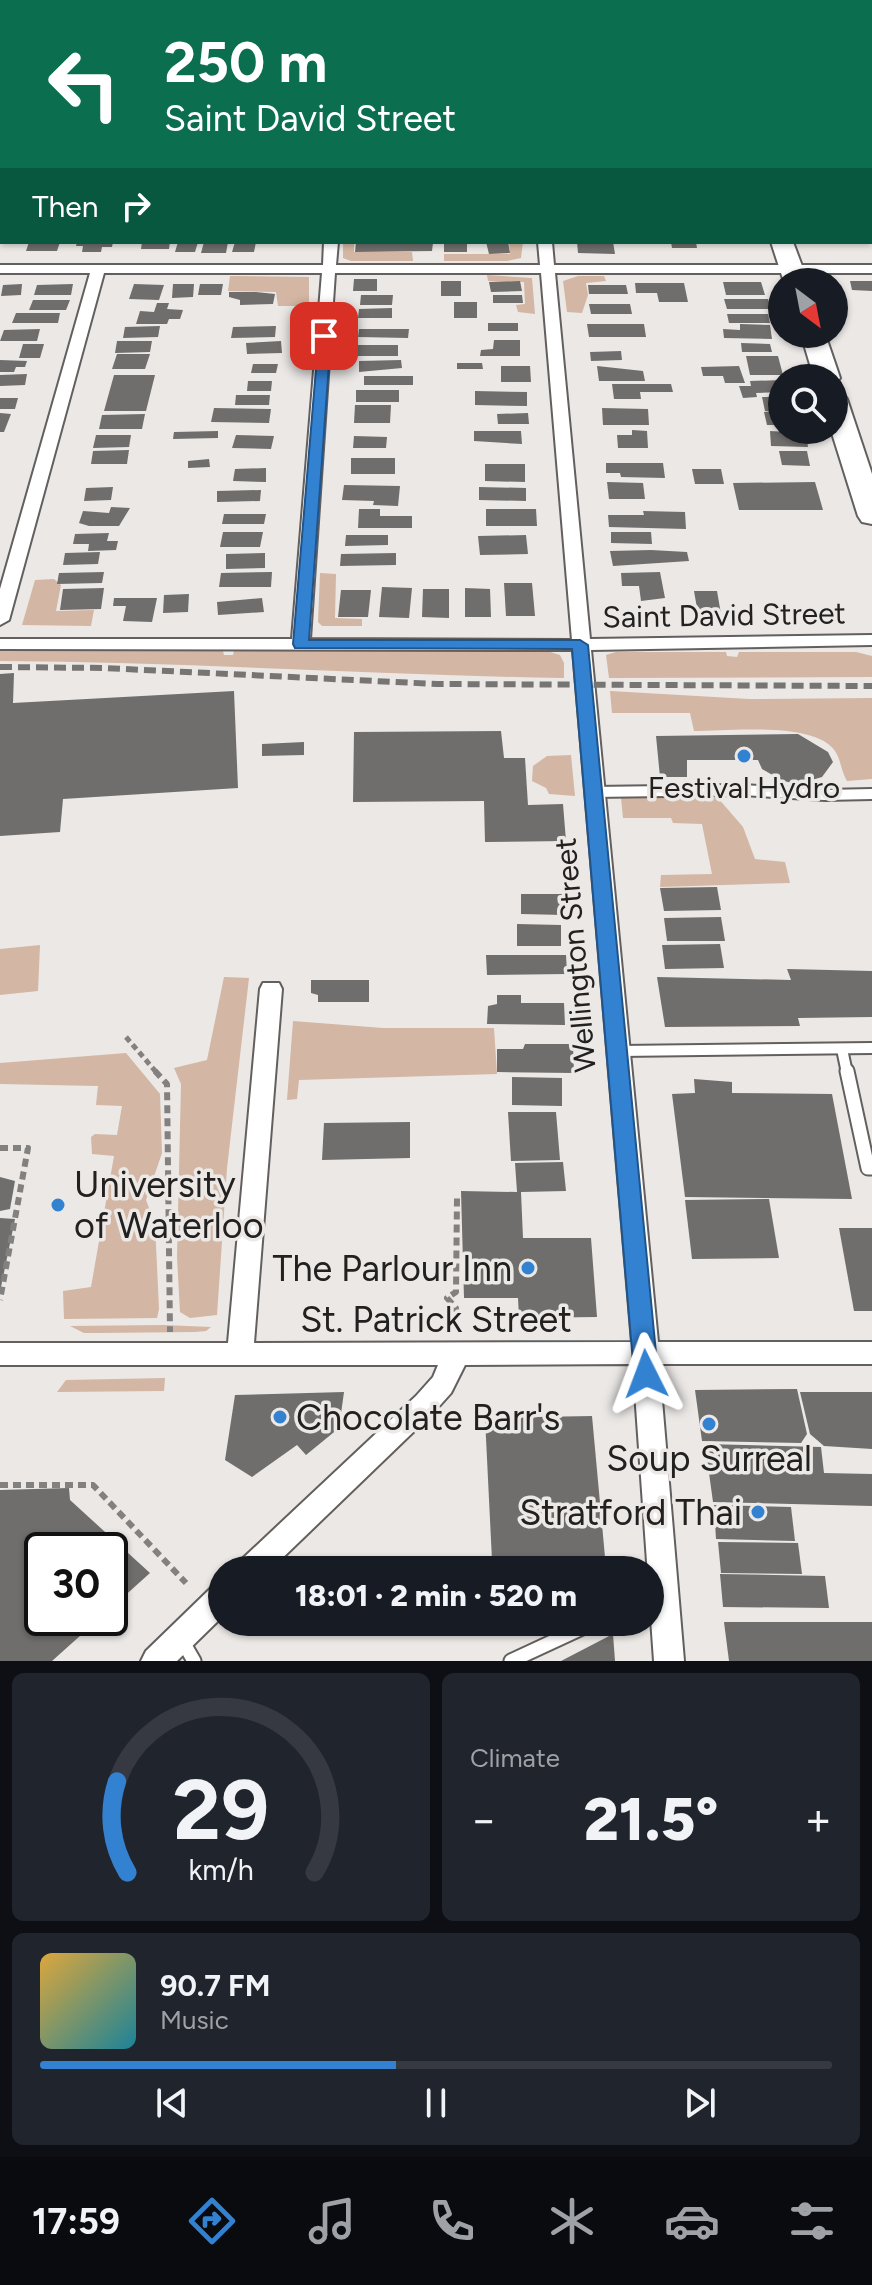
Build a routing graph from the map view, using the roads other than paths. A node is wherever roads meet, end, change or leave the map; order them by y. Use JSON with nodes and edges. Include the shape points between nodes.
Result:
{"nodes":[{"id":1,"x":331,"y":244,"type":"edge"},
{"id":2,"x":545,"y":244,"type":"edge"},
{"id":3,"x":783,"y":244,"type":"edge"},
{"id":4,"x":548,"y":268,"type":"junction"},
{"id":5,"x":791,"y":268,"type":"edge"},
{"id":6,"x":0,"y":269,"type":"edge"},
{"id":7,"x":98,"y":269,"type":"junction"},
{"id":8,"x":329,"y":269,"type":"junction"},
{"id":9,"x":872,"y":269,"type":"edge"},
{"id":10,"x":848,"y":271,"type":"edge"},
{"id":11,"x":768,"y":275,"type":"edge"},
{"id":12,"x":848,"y":442,"type":"edge"},
{"id":13,"x":872,"y":516,"type":"edge"},
{"id":14,"x":0,"y":620,"type":"edge"},
{"id":15,"x":872,"y":640,"type":"edge"},
{"id":16,"x":0,"y":644,"type":"edge"},
{"id":17,"x":301,"y":644,"type":"junction"},
{"id":18,"x":580,"y":645,"type":"junction"},
{"id":19,"x":593,"y":792,"type":"junction"},
{"id":20,"x":872,"y":794,"type":"edge"},
{"id":21,"x":271,"y":989,"type":"dead end"},
{"id":22,"x":872,"y":1048,"type":"edge"},
{"id":23,"x":842,"y":1049,"type":"junction"},
{"id":24,"x":618,"y":1051,"type":"junction"},
{"id":25,"x":872,"y":1168,"type":"edge"},
{"id":26,"x":454,"y":1342,"type":"junction"},
{"id":27,"x":872,"y":1353,"type":"edge"},
{"id":28,"x":0,"y":1354,"type":"edge"},
{"id":29,"x":240,"y":1355,"type":"junction"},
{"id":30,"x":644,"y":1355,"type":"junction"},
{"id":31,"x":265,"y":1556,"type":"edge"},
{"id":32,"x":655,"y":1556,"type":"edge"},
{"id":33,"x":208,"y":1618,"type":"edge"},
{"id":34,"x":664,"y":1634,"type":"edge"},
{"id":35,"x":565,"y":1636,"type":"edge"},
{"id":36,"x":187,"y":1650,"type":"edge"},
{"id":37,"x":156,"y":1661,"type":"edge"},
{"id":38,"x":511,"y":1661,"type":"edge"},
{"id":39,"x":669,"y":1661,"type":"edge"}],
"edges":[{"from":1,"to":8,"type":"street"},
{"from":2,"to":4,"type":"street","name":"Wellington Street"},
{"from":3,"to":5,"type":"main road"},
{"from":4,"to":8,"type":"street"},
{"from":4,"to":11,"type":"street"},
{"from":4,"to":18,"type":"street","name":"Wellington Street"},
{"from":6,"to":7,"type":"street"},
{"from":7,"to":8,"type":"street"},
{"from":7,"to":14,"type":"street"},
{"from":8,"to":17,"type":"street"},
{"from":9,"to":10,"type":"street"},
{"from":12,"to":13,"type":"main road"},
{"from":15,"to":18,"type":"street","name":"Saint David Street"},
{"from":16,"to":17,"type":"street","name":"Saint David Street"},
{"from":17,"to":18,"type":"street","name":"Saint David Street"},
{"from":18,"to":19,"type":"street","name":"Wellington Street"},
{"from":19,"to":20,"type":"lane"},
{"from":19,"to":24,"type":"street","name":"Wellington Street"},
{"from":21,"to":29,"type":"street"},
{"from":22,"to":23,"type":"lane"},
{"from":23,"to":24,"type":"lane"},
{"from":23,"to":25,"type":"lane"},
{"from":24,"to":30,"type":"street","name":"Wellington Street"},
{"from":26,"to":29,"type":"street","name":"St. Patrick Street"},
{"from":26,"to":30,"type":"street","name":"St. Patrick Street"},
{"from":26,"to":31,"type":"street","via":[[442,1385]]},
{"from":27,"to":30,"type":"street","name":"St. Patrick Street"},
{"from":28,"to":29,"type":"street","name":"St. Patrick Street"},
{"from":30,"to":32,"type":"street","name":"Wellington Street"},
{"from":33,"to":36,"type":"street"},
{"from":34,"to":39,"type":"street","name":"Wellington Street"},
{"from":35,"to":38,"type":"lane"},
{"from":36,"to":37,"type":"street"}]}
